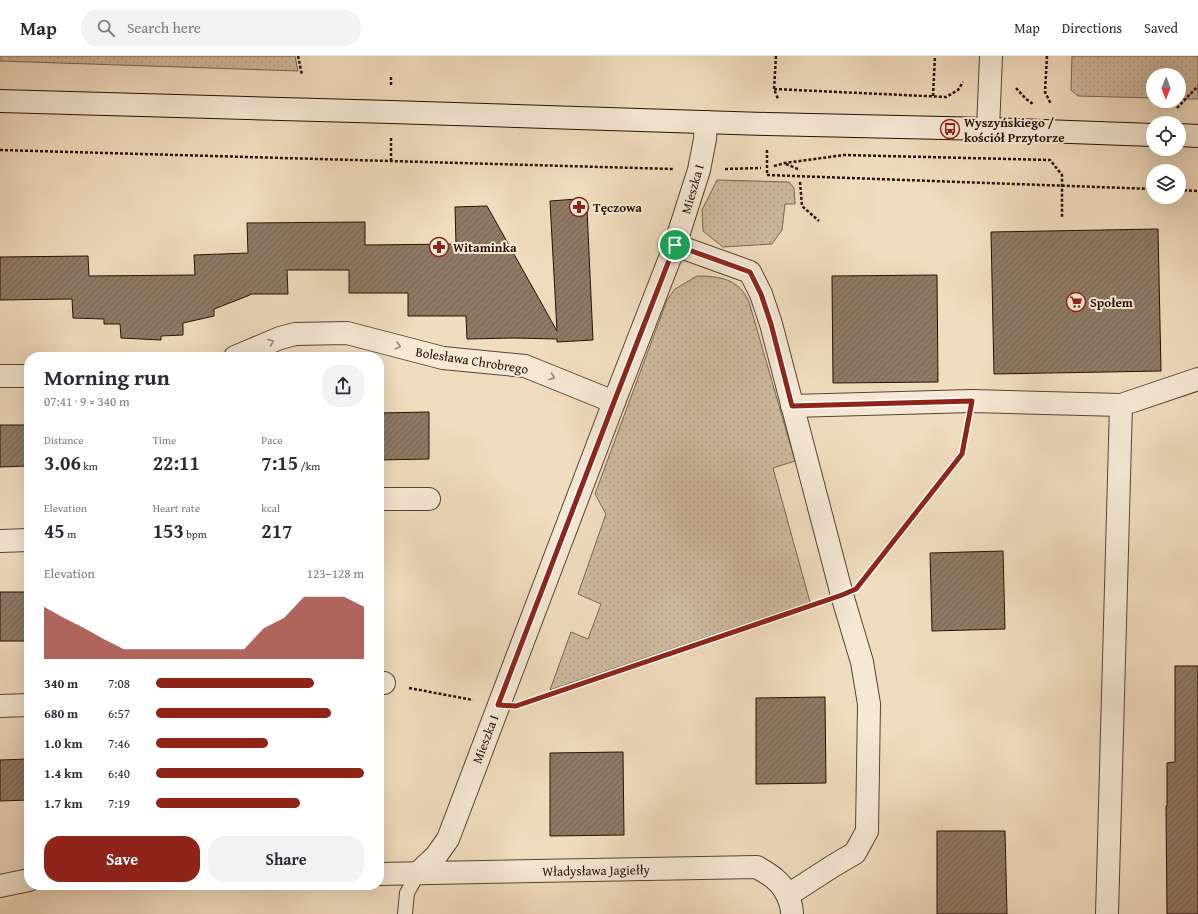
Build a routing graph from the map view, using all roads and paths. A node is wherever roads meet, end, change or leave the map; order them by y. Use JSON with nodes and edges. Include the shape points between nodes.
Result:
{"nodes":[{"id":1,"x":298,"y":56,"type":"edge"},
{"id":2,"x":776,"y":56,"type":"edge"},
{"id":3,"x":935,"y":56,"type":"edge"},
{"id":4,"x":991,"y":56,"type":"edge"},
{"id":5,"x":1047,"y":56,"type":"edge"},
{"id":6,"x":302,"y":75,"type":"dead end"},
{"id":7,"x":391,"y":77,"type":"dead end"},
{"id":8,"x":966,"y":77,"type":"dead end"},
{"id":9,"x":391,"y":86,"type":"dead end"},
{"id":10,"x":1198,"y":86,"type":"edge"},
{"id":11,"x":1015,"y":87,"type":"dead end"},
{"id":12,"x":933,"y":96,"type":"junction"},
{"id":13,"x":0,"y":101,"type":"edge"},
{"id":14,"x":1034,"y":105,"type":"dead end"},
{"id":15,"x":1053,"y":109,"type":"dead end"},
{"id":16,"x":1176,"y":110,"type":"dead end"},
{"id":17,"x":706,"y":122,"type":"junction"},
{"id":18,"x":988,"y":129,"type":"junction"},
{"id":19,"x":391,"y":134,"type":"dead end"},
{"id":20,"x":1146,"y":134,"type":"edge"},
{"id":21,"x":1186,"y":135,"type":"edge"},
{"id":22,"x":1198,"y":136,"type":"edge"},
{"id":23,"x":0,"y":150,"type":"edge"},
{"id":24,"x":767,"y":151,"type":"dead end"},
{"id":25,"x":391,"y":161,"type":"junction"},
{"id":26,"x":785,"y":163,"type":"junction"},
{"id":27,"x":774,"y":166,"type":"dead end"},
{"id":28,"x":761,"y":168,"type":"dead end"},
{"id":29,"x":674,"y":169,"type":"dead end"},
{"id":30,"x":722,"y":169,"type":"dead end"},
{"id":31,"x":800,"y":170,"type":"dead end"},
{"id":32,"x":800,"y":182,"type":"dead end"},
{"id":33,"x":1062,"y":185,"type":"junction"},
{"id":34,"x":1146,"y":189,"type":"edge"},
{"id":35,"x":1186,"y":190,"type":"edge"},
{"id":36,"x":1198,"y":191,"type":"edge"},
{"id":37,"x":1062,"y":218,"type":"dead end"},
{"id":38,"x":819,"y":221,"type":"dead end"},
{"id":39,"x":675,"y":245,"type":"junction"},
{"id":40,"x":247,"y":352,"type":"edge"},
{"id":41,"x":0,"y":376,"type":"edge"},
{"id":42,"x":24,"y":376,"type":"edge"},
{"id":43,"x":1198,"y":379,"type":"edge"},
{"id":44,"x":972,"y":401,"type":"junction"},
{"id":45,"x":614,"y":402,"type":"junction"},
{"id":46,"x":1121,"y":405,"type":"junction"},
{"id":47,"x":792,"y":406,"type":"junction"},
{"id":48,"x":384,"y":499,"type":"edge"},
{"id":49,"x":429,"y":499,"type":"dead end"},
{"id":50,"x":24,"y":540,"type":"edge"},
{"id":51,"x":0,"y":541,"type":"edge"},
{"id":52,"x":842,"y":595,"type":"junction"},
{"id":53,"x":384,"y":684,"type":"edge"},
{"id":54,"x":24,"y":705,"type":"edge"},
{"id":55,"x":498,"y":705,"type":"junction"},
{"id":56,"x":0,"y":706,"type":"edge"},
{"id":57,"x":418,"y":873,"type":"junction"},
{"id":58,"x":384,"y":874,"type":"edge"},
{"id":59,"x":24,"y":881,"type":"edge"},
{"id":60,"x":0,"y":886,"type":"edge"},
{"id":61,"x":791,"y":906,"type":"edge"},
{"id":62,"x":405,"y":914,"type":"edge"},
{"id":63,"x":1107,"y":914,"type":"edge"}],
"edges":[{"from":1,"to":6,"type":"path"},
{"from":2,"to":12,"type":"path","via":[[774,89]]},
{"from":3,"to":12,"type":"path"},
{"from":4,"to":18,"type":"street"},
{"from":5,"to":15,"type":"path","via":[[1046,92]]},
{"from":7,"to":9,"type":"path"},
{"from":8,"to":12,"type":"path","via":[[958,90],[946,97]]},
{"from":10,"to":16,"type":"path"},
{"from":11,"to":14,"type":"path"},
{"from":13,"to":17,"type":"street"},
{"from":17,"to":18,"type":"street"},
{"from":17,"to":39,"type":"street","name":"Mieszka I","via":[[699,170]]},
{"from":18,"to":20,"type":"street"},
{"from":19,"to":25,"type":"path"},
{"from":21,"to":22,"type":"street"},
{"from":23,"to":25,"type":"path"},
{"from":24,"to":33,"type":"path","via":[[767,175]]},
{"from":25,"to":29,"type":"path"},
{"from":26,"to":27,"type":"path"},
{"from":26,"to":31,"type":"path"},
{"from":26,"to":33,"type":"path","via":[[844,155],[1050,160],[1062,176]]},
{"from":28,"to":30,"type":"path"},
{"from":32,"to":38,"type":"path","via":[[802,206]]},
{"from":33,"to":34,"type":"path"},
{"from":33,"to":37,"type":"path"},
{"from":35,"to":36,"type":"path"},
{"from":39,"to":45,"type":"street","name":"Mieszka I"},
{"from":39,"to":47,"type":"street","via":[[750,272],[771,324]]},
{"from":40,"to":45,"type":"street","name":"Bolesława Chrobrego","one_way":true,"via":[[295,334],[347,333],[443,358],[525,366]]},
{"from":41,"to":42,"type":"street"},
{"from":43,"to":46,"type":"street"},
{"from":44,"to":46,"type":"street"},
{"from":44,"to":47,"type":"street"},
{"from":44,"to":52,"type":"path","via":[[962,454],[856,589]]},
{"from":45,"to":55,"type":"street","name":"Mieszka I"},
{"from":46,"to":63,"type":"street"},
{"from":47,"to":52,"type":"street"},
{"from":48,"to":49,"type":"street"},
{"from":50,"to":51,"type":"street"},
{"from":52,"to":55,"type":"path","via":[[516,706]]},
{"from":52,"to":61,"type":"street","via":[[862,662],[869,704],[867,831],[855,853],[833,866]]},
{"from":53,"to":55,"type":"path"},
{"from":54,"to":56,"type":"street"},
{"from":55,"to":57,"type":"street","name":"Mieszka I","via":[[448,839],[436,856]]},
{"from":57,"to":58,"type":"street","name":"Władysława Jagiełły"},
{"from":57,"to":61,"type":"street","name":"Władysława Jagiełły","via":[[757,867],[777,880]]},
{"from":57,"to":62,"type":"lane","via":[[407,893]]},
{"from":59,"to":60,"type":"street"}]}
